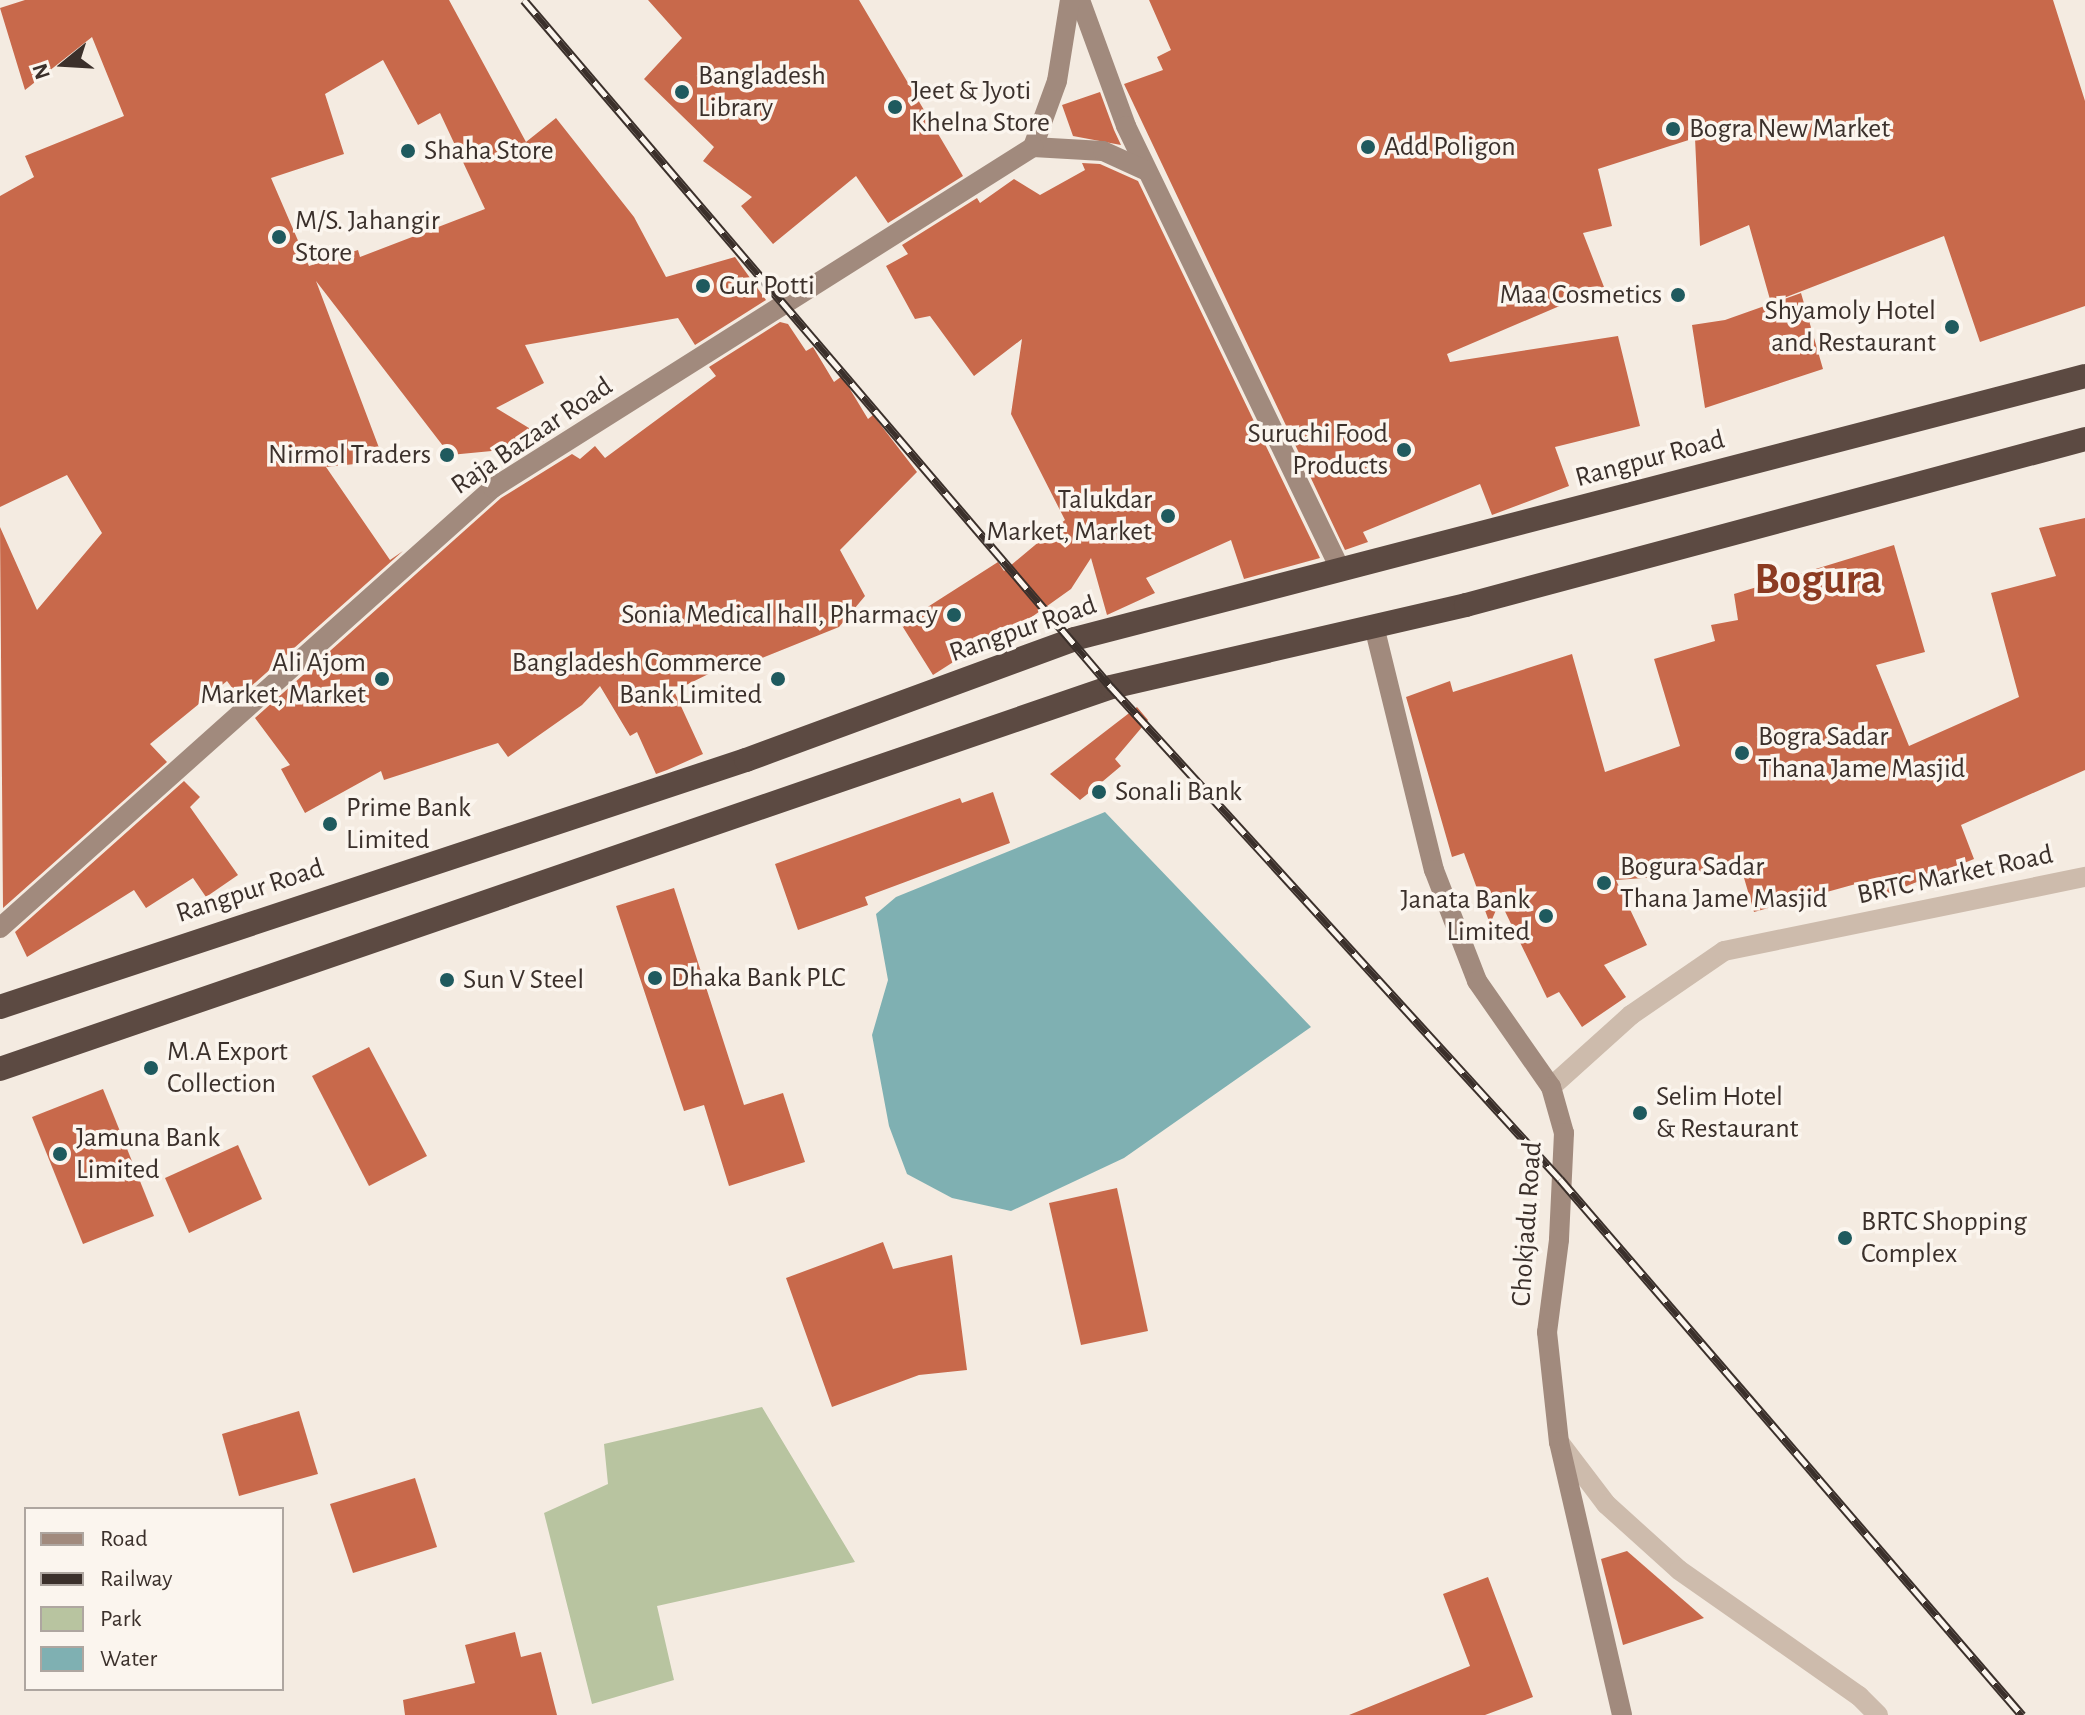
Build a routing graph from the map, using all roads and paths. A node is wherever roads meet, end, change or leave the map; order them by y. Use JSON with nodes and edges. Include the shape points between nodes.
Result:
{"nodes":[{"id":1,"x":1070,"y":0,"type":"edge"},
{"id":2,"x":1080,"y":0,"type":"edge"},
{"id":3,"x":1033,"y":147,"type":"junction"},
{"id":4,"x":1147,"y":171,"type":"junction"},
{"id":5,"x":2085,"y":376,"type":"edge"},
{"id":6,"x":2085,"y":439,"type":"edge"},
{"id":7,"x":1341,"y":571,"type":"junction"},
{"id":8,"x":1374,"y":626,"type":"junction"},
{"id":9,"x":2085,"y":877,"type":"edge"},
{"id":10,"x":0,"y":928,"type":"edge"},
{"id":11,"x":0,"y":1007,"type":"edge"},
{"id":12,"x":0,"y":1069,"type":"edge"},
{"id":13,"x":1551,"y":1087,"type":"junction"},
{"id":14,"x":1559,"y":1442,"type":"junction"},
{"id":15,"x":1622,"y":1715,"type":"edge"},
{"id":16,"x":1878,"y":1715,"type":"edge"}],
"edges":[{"from":1,"to":3,"type":"street","via":[[1057,81]]},
{"from":2,"to":4,"type":"street"},
{"from":3,"to":4,"type":"street","via":[[1103,151]]},
{"from":3,"to":10,"type":"street","name":"Raja Bazaar Road","via":[[493,488]]},
{"from":4,"to":7,"type":"street"},
{"from":5,"to":7,"type":"highway","name":"Rangpur Road"},
{"from":6,"to":8,"type":"highway"},
{"from":7,"to":11,"type":"highway","name":"Rangpur Road","via":[[1074,639],[746,760]]},
{"from":8,"to":12,"type":"highway","via":[[1111,687]]},
{"from":8,"to":13,"type":"street","name":"Chokjadu Road","via":[[1439,884],[1477,981]]},
{"from":9,"to":13,"type":"street","name":"BRTC Market Road","via":[[1724,951],[1631,1015]]},
{"from":13,"to":14,"type":"street","name":"Chokjadu Road","via":[[1564,1133],[1559,1240],[1547,1332]]},
{"from":14,"to":15,"type":"street","name":"Chokjadu Road"},
{"from":14,"to":16,"type":"street","via":[[1606,1504],[1679,1570],[1859,1696]]}]}
